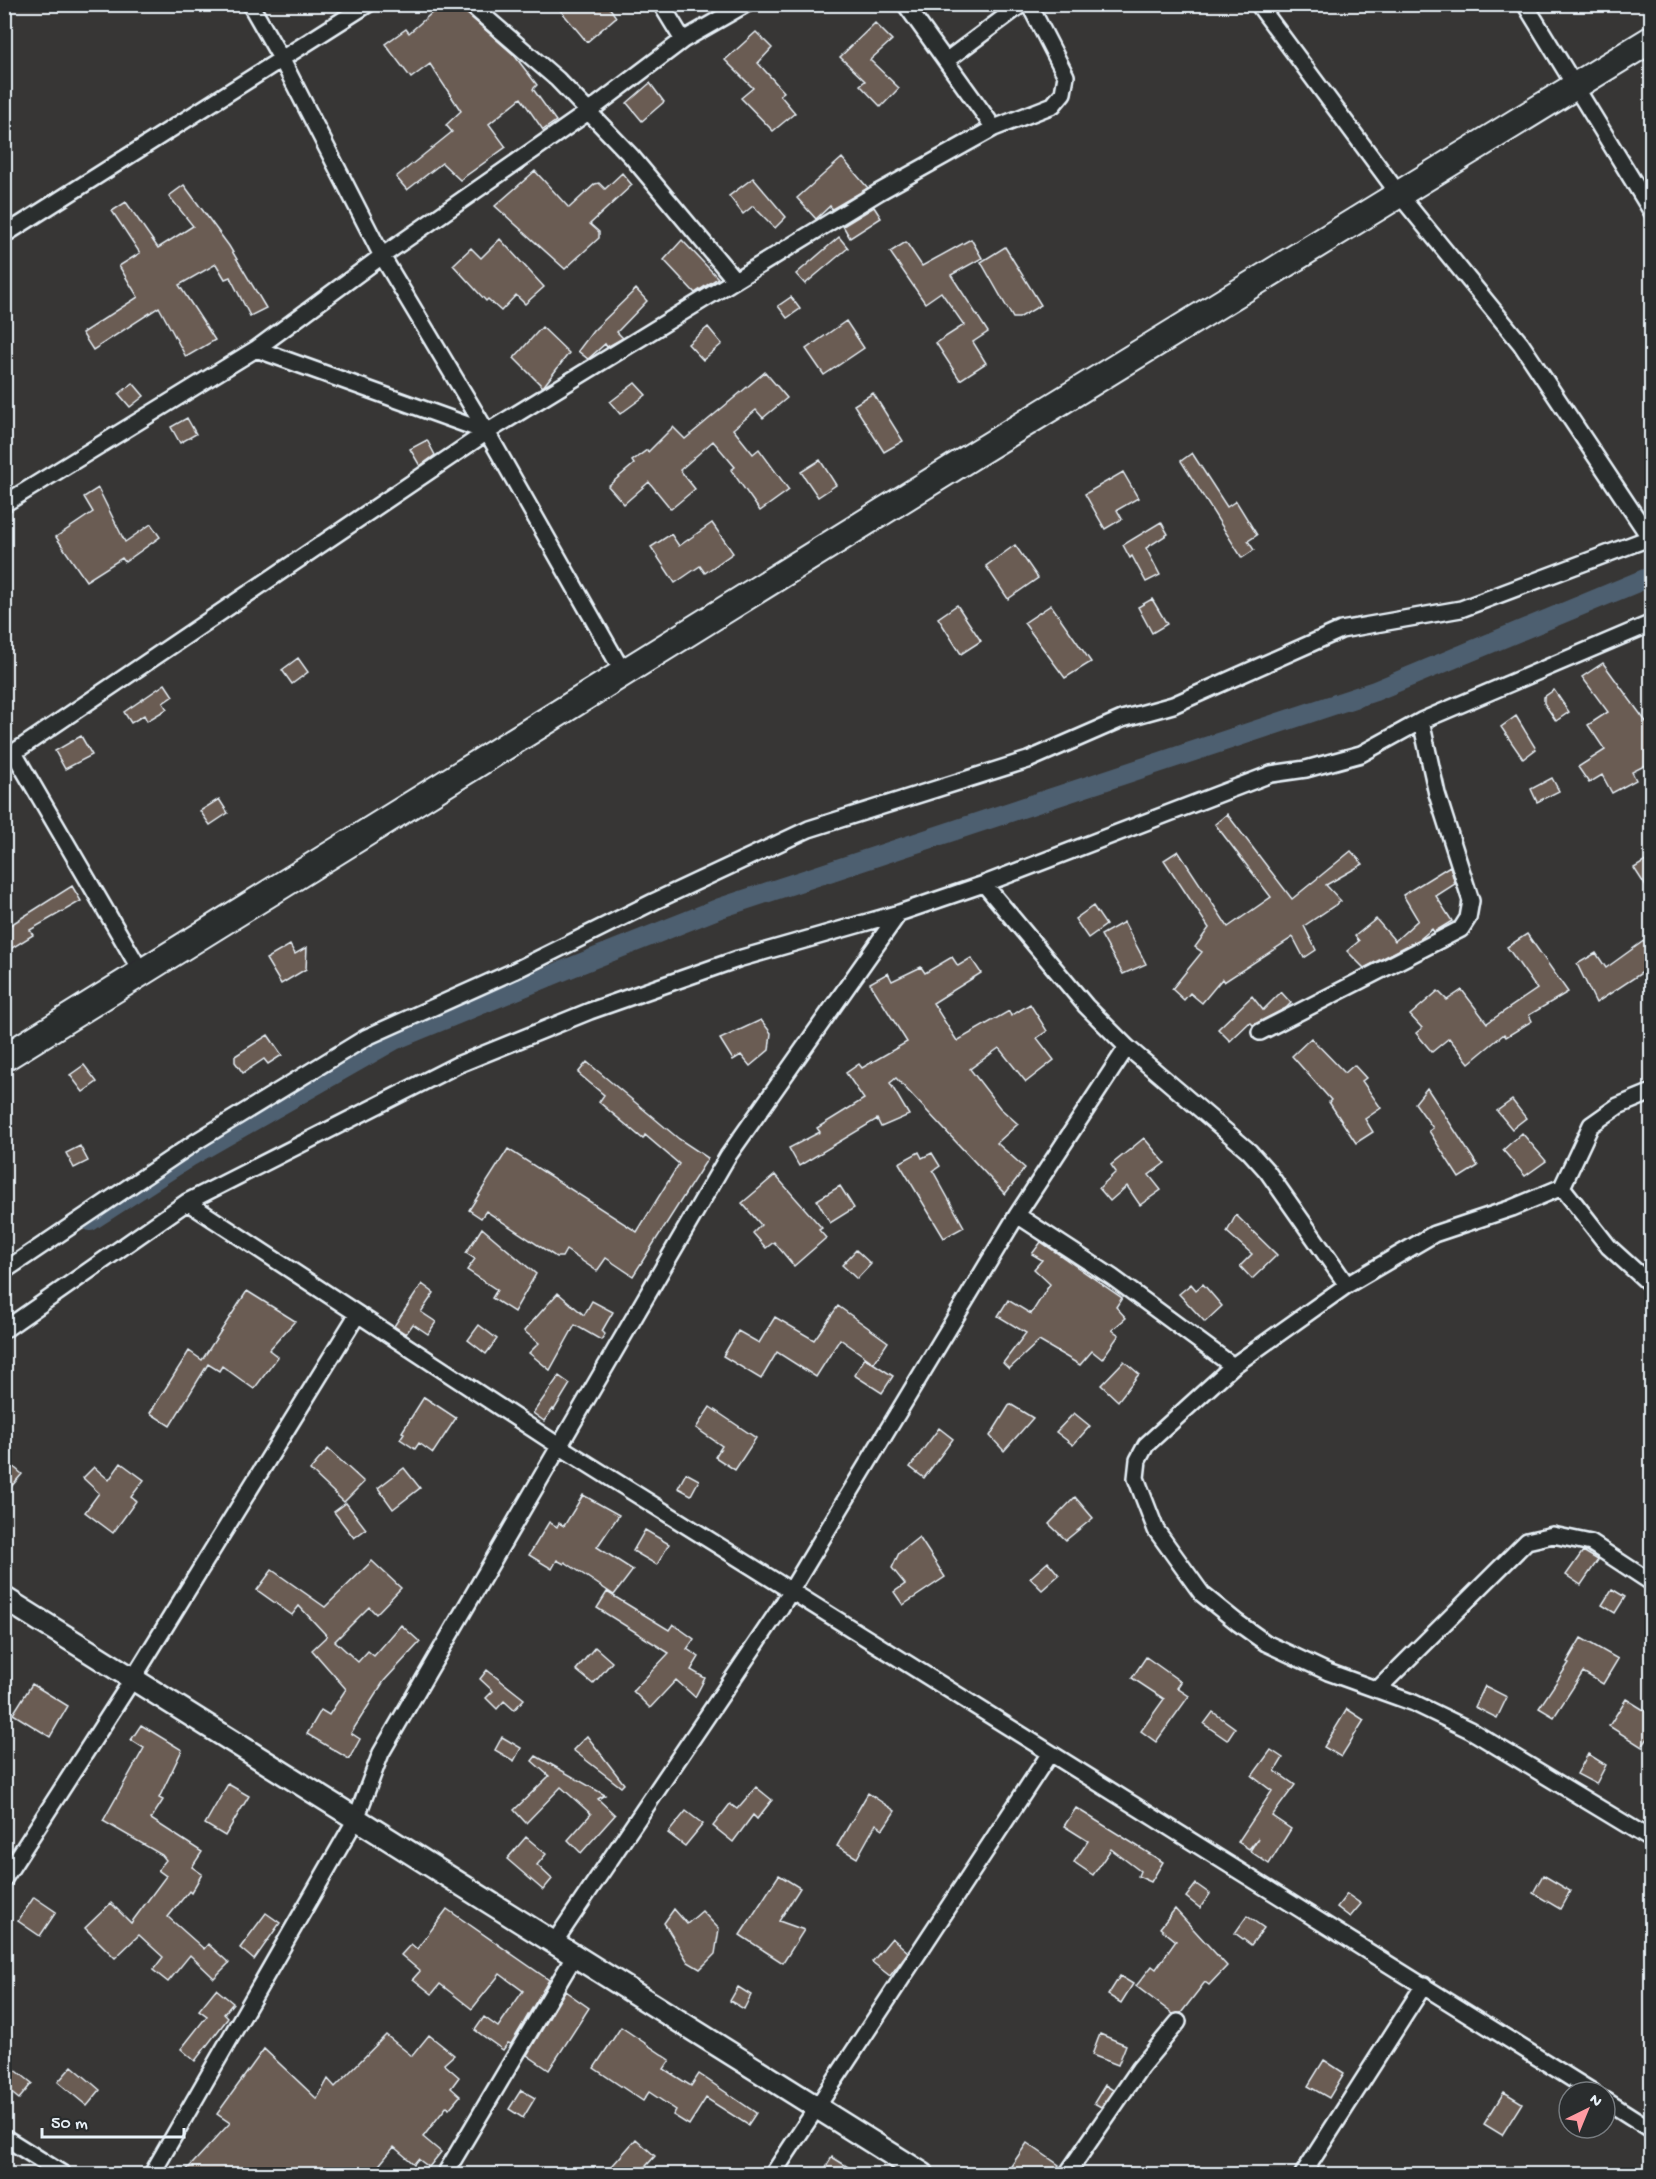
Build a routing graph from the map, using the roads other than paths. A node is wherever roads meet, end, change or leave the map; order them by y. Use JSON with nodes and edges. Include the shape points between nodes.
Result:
{"nodes":[{"id":1,"x":250,"y":4,"type":"edge"},
{"id":2,"x":368,"y":4,"type":"edge"},
{"id":3,"x":470,"y":4,"type":"edge"},
{"id":4,"x":661,"y":4,"type":"edge"},
{"id":5,"x":746,"y":4,"type":"edge"},
{"id":6,"x":904,"y":4,"type":"edge"},
{"id":7,"x":1022,"y":4,"type":"edge"},
{"id":8,"x":1029,"y":4,"type":"edge"},
{"id":9,"x":1258,"y":4,"type":"edge"},
{"id":10,"x":1525,"y":4,"type":"edge"},
{"id":11,"x":1652,"y":39,"type":"edge"},
{"id":12,"x":683,"y":40,"type":"junction"},
{"id":13,"x":282,"y":60,"type":"junction"},
{"id":14,"x":947,"y":60,"type":"junction"},
{"id":15,"x":1575,"y":87,"type":"junction"},
{"id":16,"x":588,"y":112,"type":"junction"},
{"id":17,"x":994,"y":128,"type":"junction"},
{"id":18,"x":1398,"y":193,"type":"junction"},
{"id":19,"x":1652,"y":212,"type":"edge"},
{"id":20,"x":4,"y":235,"type":"edge"},
{"id":21,"x":382,"y":256,"type":"junction"},
{"id":22,"x":735,"y":280,"type":"junction"},
{"id":23,"x":256,"y":349,"type":"junction"},
{"id":24,"x":487,"y":432,"type":"junction"},
{"id":25,"x":4,"y":504,"type":"edge"},
{"id":26,"x":1651,"y":538,"type":"edge"},
{"id":27,"x":1652,"y":623,"type":"edge"},
{"id":28,"x":624,"y":674,"type":"junction"},
{"id":29,"x":1421,"y":721,"type":"junction"},
{"id":30,"x":9,"y":756,"type":"edge"},
{"id":31,"x":984,"y":884,"type":"junction"},
{"id":32,"x":899,"y":913,"type":"junction"},
{"id":33,"x":142,"y":973,"type":"junction"},
{"id":34,"x":1260,"y":1032,"type":"dead end"},
{"id":35,"x":1127,"y":1047,"type":"junction"},
{"id":36,"x":4,"y":1058,"type":"edge"},
{"id":37,"x":1652,"y":1092,"type":"edge"},
{"id":38,"x":1562,"y":1187,"type":"junction"},
{"id":39,"x":187,"y":1202,"type":"junction"},
{"id":40,"x":1017,"y":1215,"type":"junction"},
{"id":41,"x":4,"y":1271,"type":"edge"},
{"id":42,"x":1347,"y":1285,"type":"junction"},
{"id":43,"x":1652,"y":1286,"type":"edge"},
{"id":44,"x":357,"y":1315,"type":"junction"},
{"id":45,"x":4,"y":1330,"type":"edge"},
{"id":46,"x":1233,"y":1366,"type":"junction"},
{"id":47,"x":559,"y":1446,"type":"junction"},
{"id":48,"x":1652,"y":1583,"type":"edge"},
{"id":49,"x":791,"y":1590,"type":"junction"},
{"id":50,"x":4,"y":1598,"type":"edge"},
{"id":51,"x":134,"y":1677,"type":"junction"},
{"id":52,"x":1377,"y":1690,"type":"junction"},
{"id":53,"x":1050,"y":1753,"type":"junction"},
{"id":54,"x":356,"y":1819,"type":"junction"},
{"id":55,"x":1652,"y":1840,"type":"edge"},
{"id":56,"x":4,"y":1880,"type":"edge"},
{"id":57,"x":553,"y":1944,"type":"junction"},
{"id":58,"x":574,"y":1957,"type":"junction"},
{"id":59,"x":1424,"y":1985,"type":"junction"},
{"id":60,"x":1178,"y":2022,"type":"dead end"},
{"id":61,"x":1574,"y":2080,"type":"edge"},
{"id":62,"x":1617,"y":2108,"type":"edge"},
{"id":63,"x":816,"y":2109,"type":"junction"},
{"id":64,"x":1652,"y":2130,"type":"edge"},
{"id":65,"x":4,"y":2137,"type":"edge"},
{"id":66,"x":63,"y":2175,"type":"edge"},
{"id":67,"x":152,"y":2175,"type":"edge"},
{"id":68,"x":445,"y":2175,"type":"edge"},
{"id":69,"x":772,"y":2175,"type":"edge"},
{"id":70,"x":923,"y":2175,"type":"edge"},
{"id":71,"x":1067,"y":2175,"type":"edge"},
{"id":72,"x":1303,"y":2175,"type":"edge"}],
"edges":[{"from":1,"to":13,"type":"street"},
{"from":2,"to":13,"type":"street"},
{"from":3,"to":16,"type":"street","via":[[557,79]]},
{"from":4,"to":12,"type":"street"},
{"from":5,"to":12,"type":"street"},
{"from":6,"to":14,"type":"street"},
{"from":7,"to":14,"type":"street"},
{"from":8,"to":17,"type":"street","via":[[1066,76],[1063,93],[1053,105]]},
{"from":9,"to":18,"type":"street"},
{"from":10,"to":15,"type":"street"},
{"from":11,"to":15,"type":"highway"},
{"from":12,"to":16,"type":"street"},
{"from":13,"to":20,"type":"street"},
{"from":13,"to":21,"type":"street"},
{"from":14,"to":17,"type":"street"},
{"from":15,"to":18,"type":"highway"},
{"from":15,"to":19,"type":"street"},
{"from":16,"to":21,"type":"street"},
{"from":16,"to":22,"type":"street","via":[[632,157]]},
{"from":17,"to":22,"type":"street","via":[[879,192]]},
{"from":18,"to":26,"type":"street","via":[[1521,344]]},
{"from":18,"to":28,"type":"highway"},
{"from":21,"to":23,"type":"street"},
{"from":21,"to":24,"type":"street"},
{"from":22,"to":24,"type":"street"},
{"from":23,"to":24,"type":"street"},
{"from":23,"to":25,"type":"street"},
{"from":24,"to":28,"type":"street"},
{"from":24,"to":30,"type":"street"},
{"from":26,"to":41,"type":"street","via":[[1461,609],[1341,630],[1173,705],[1122,718],[1028,760],[809,829],[367,1037],[197,1141]]},
{"from":27,"to":29,"type":"street"},
{"from":28,"to":33,"type":"highway"},
{"from":29,"to":31,"type":"street","via":[[1361,754],[1306,770],[1272,774]]},
{"from":29,"to":34,"type":"street","via":[[1437,794],[1471,901],[1468,918],[1461,929]]},
{"from":30,"to":33,"type":"street"},
{"from":31,"to":32,"type":"street"},
{"from":31,"to":35,"type":"street","via":[[1086,1006]]},
{"from":32,"to":39,"type":"street","via":[[738,959],[579,1015],[457,1065]]},
{"from":32,"to":47,"type":"street","via":[[728,1156]]},
{"from":33,"to":36,"type":"highway"},
{"from":35,"to":40,"type":"street"},
{"from":35,"to":42,"type":"street","via":[[1268,1171]]},
{"from":37,"to":38,"type":"street","via":[[1618,1106],[1591,1125]]},
{"from":38,"to":42,"type":"street","via":[[1434,1234]]},
{"from":38,"to":43,"type":"street","via":[[1609,1247]]},
{"from":39,"to":44,"type":"street"},
{"from":39,"to":45,"type":"street"},
{"from":40,"to":46,"type":"street","via":[[1112,1277]]},
{"from":40,"to":49,"type":"street"},
{"from":42,"to":46,"type":"street"},
{"from":44,"to":47,"type":"street"},
{"from":44,"to":51,"type":"street"},
{"from":46,"to":52,"type":"street","via":[[1146,1445],[1138,1460],[1136,1478],[1156,1530],[1202,1594],[1238,1623],[1266,1643]]},
{"from":47,"to":49,"type":"street"},
{"from":47,"to":54,"type":"street","via":[[381,1753]]},
{"from":48,"to":52,"type":"street","via":[[1591,1543],[1553,1535],[1527,1541]]},
{"from":49,"to":53,"type":"street"},
{"from":49,"to":57,"type":"street"},
{"from":50,"to":51,"type":"main road"},
{"from":51,"to":54,"type":"main road"},
{"from":51,"to":56,"type":"street"},
{"from":52,"to":55,"type":"street","via":[[1414,1703],[1470,1731]]},
{"from":53,"to":59,"type":"street"},
{"from":53,"to":63,"type":"street"},
{"from":54,"to":57,"type":"main road"},
{"from":54,"to":67,"type":"street"},
{"from":57,"to":58,"type":"main road"},
{"from":58,"to":63,"type":"main road"},
{"from":58,"to":68,"type":"street"},
{"from":59,"to":61,"type":"street"},
{"from":59,"to":72,"type":"street"},
{"from":60,"to":71,"type":"street","via":[[1140,2068]]},
{"from":62,"to":64,"type":"street"},
{"from":63,"to":69,"type":"street"},
{"from":63,"to":70,"type":"main road"},
{"from":65,"to":66,"type":"street"}]}
